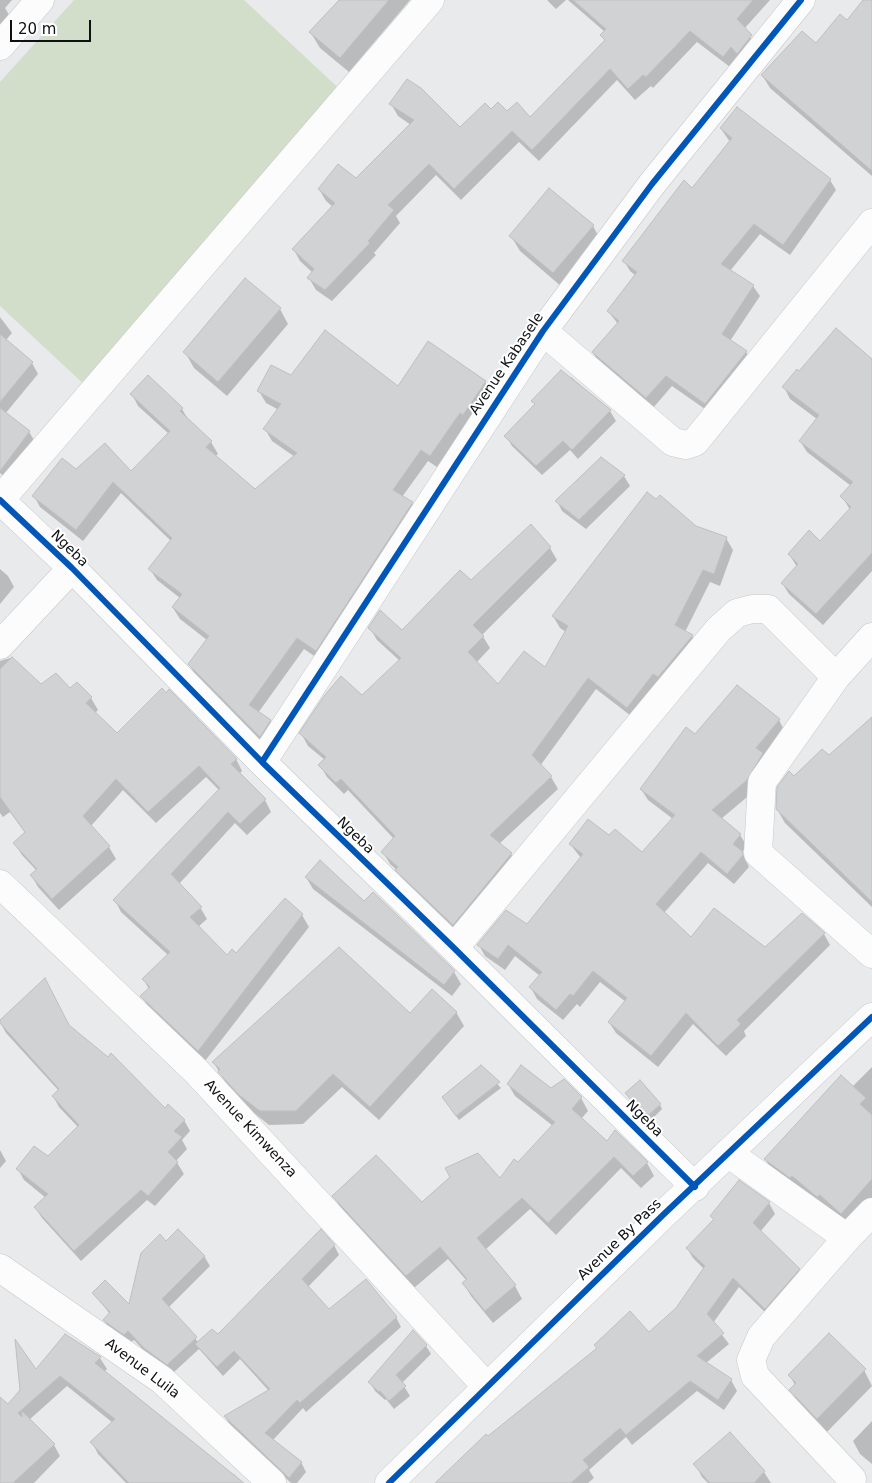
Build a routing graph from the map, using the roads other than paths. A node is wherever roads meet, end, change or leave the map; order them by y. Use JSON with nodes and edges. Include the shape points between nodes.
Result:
{"nodes":[{"id":1,"x":40,"y":0,"type":"edge"},
{"id":2,"x":430,"y":0,"type":"edge"},
{"id":3,"x":801,"y":0,"type":"edge"},
{"id":4,"x":0,"y":46,"type":"edge"},
{"id":5,"x":872,"y":223,"type":"edge"},
{"id":6,"x":543,"y":331,"type":"junction"},
{"id":7,"x":0,"y":500,"type":"edge"},
{"id":8,"x":72,"y":568,"type":"junction"},
{"id":9,"x":872,"y":637,"type":"edge"},
{"id":10,"x":0,"y":645,"type":"edge"},
{"id":11,"x":836,"y":677,"type":"junction"},
{"id":12,"x":262,"y":762,"type":"junction"},
{"id":13,"x":0,"y":884,"type":"edge"},
{"id":14,"x":454,"y":948,"type":"junction"},
{"id":15,"x":872,"y":954,"type":"edge"},
{"id":16,"x":872,"y":1017,"type":"edge"},
{"id":17,"x":728,"y":1153,"type":"junction"},
{"id":18,"x":695,"y":1187,"type":"junction"},
{"id":19,"x":872,"y":1212,"type":"edge"},
{"id":20,"x":847,"y":1238,"type":"junction"},
{"id":21,"x":0,"y":1268,"type":"edge"},
{"id":22,"x":487,"y":1387,"type":"junction"},
{"id":23,"x":852,"y":1479,"type":"dead end"},
{"id":24,"x":272,"y":1483,"type":"edge"},
{"id":25,"x":389,"y":1483,"type":"edge"}],
"edges":[{"from":1,"to":4,"type":"main road"},
{"from":2,"to":7,"type":"main road"},
{"from":3,"to":6,"type":"main road","name":"Avenue Kabasele","via":[[652,184]]},
{"from":5,"to":6,"type":"main road","via":[[695,442],[686,446],[673,442]]},
{"from":6,"to":12,"type":"main road","name":"Avenue Kabasele"},
{"from":7,"to":8,"type":"main road","name":"Ngeba"},
{"from":8,"to":10,"type":"main road"},
{"from":8,"to":12,"type":"main road","name":"Ngeba"},
{"from":9,"to":11,"type":"main road"},
{"from":11,"to":14,"type":"main road","via":[[768,609],[737,613],[719,629]]},
{"from":11,"to":15,"type":"main road","via":[[762,782],[758,853]]},
{"from":12,"to":14,"type":"main road","name":"Ngeba"},
{"from":13,"to":22,"type":"main road","name":"Avenue Kimwenza","via":[[196,1071]]},
{"from":14,"to":18,"type":"main road","name":"Ngeba"},
{"from":16,"to":17,"type":"main road","name":"Avenue By Pass"},
{"from":17,"to":18,"type":"main road","name":"Avenue By Pass"},
{"from":17,"to":20,"type":"main road"},
{"from":18,"to":22,"type":"main road","name":"Avenue By Pass"},
{"from":19,"to":20,"type":"main road"},
{"from":20,"to":23,"type":"main road","via":[[761,1337],[751,1360],[755,1376]]},
{"from":21,"to":24,"type":"main road","name":"Avenue Luila","via":[[162,1380]]},
{"from":22,"to":25,"type":"main road","name":"Avenue By Pass"}]}
